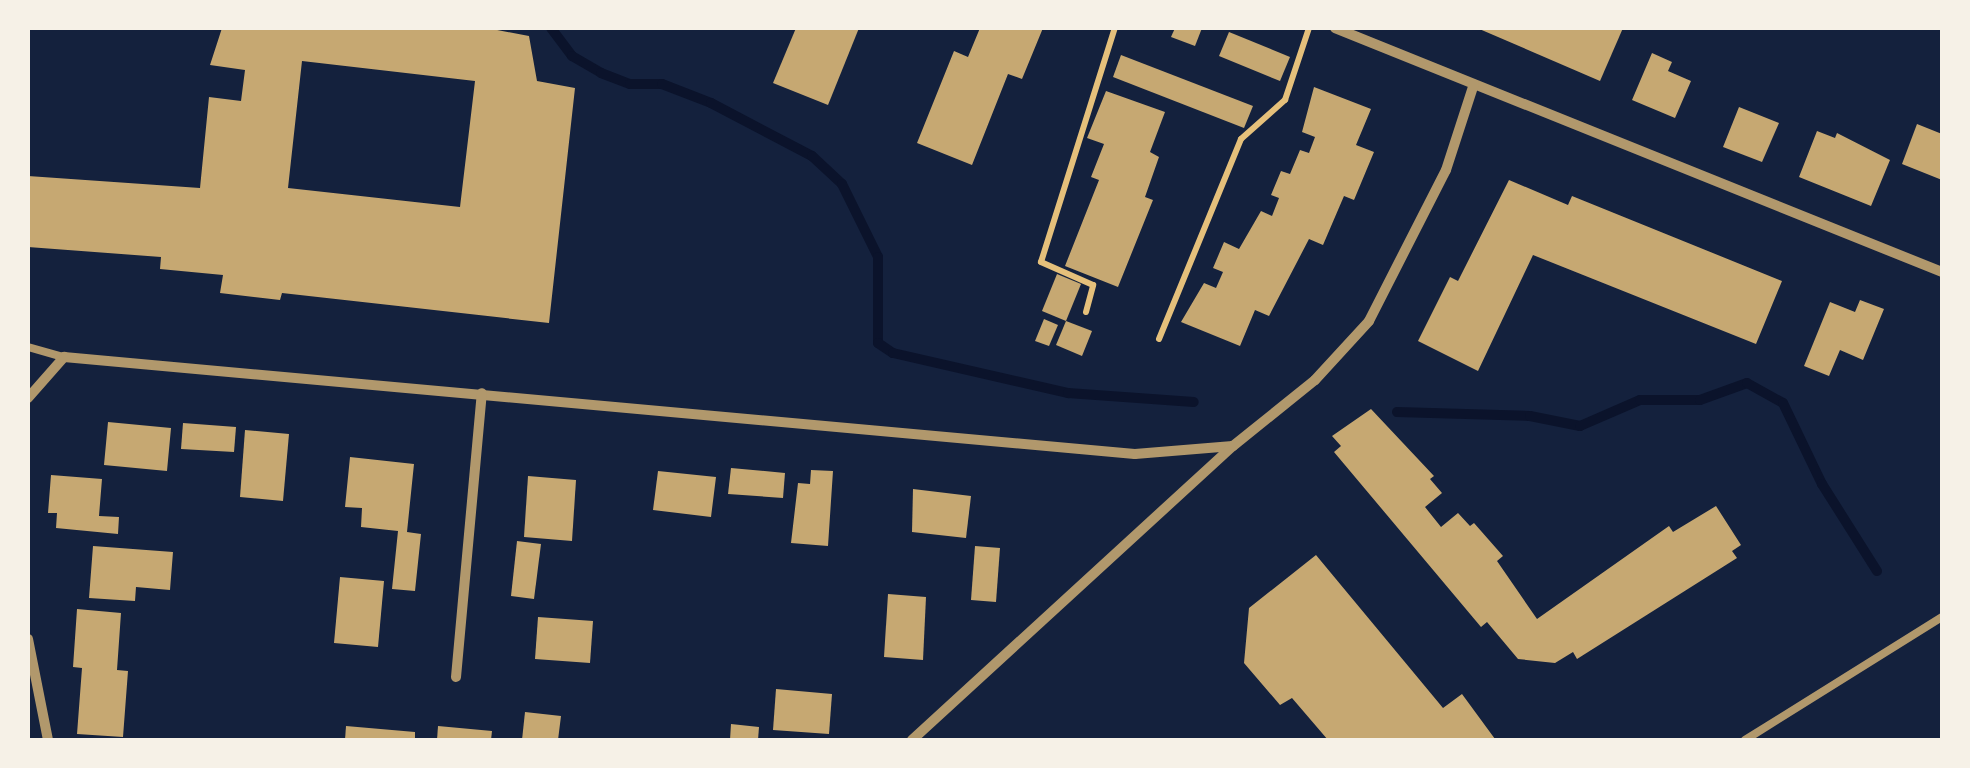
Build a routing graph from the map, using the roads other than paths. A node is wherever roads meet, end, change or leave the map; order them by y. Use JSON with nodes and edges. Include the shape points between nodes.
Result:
{"nodes":[{"id":1,"x":1335,"y":28,"type":"edge"},
{"id":2,"x":1474,"y":84,"type":"junction"},
{"id":3,"x":1942,"y":272,"type":"edge"},
{"id":4,"x":28,"y":348,"type":"edge"},
{"id":5,"x":64,"y":356,"type":"junction"},
{"id":6,"x":482,"y":393,"type":"junction"},
{"id":7,"x":28,"y":398,"type":"edge"},
{"id":8,"x":1232,"y":446,"type":"junction"},
{"id":9,"x":1942,"y":617,"type":"edge"},
{"id":10,"x":28,"y":639,"type":"edge"},
{"id":11,"x":456,"y":677,"type":"dead end"},
{"id":12,"x":48,"y":740,"type":"edge"},
{"id":13,"x":912,"y":740,"type":"edge"},
{"id":14,"x":1746,"y":740,"type":"edge"}],
"edges":[{"from":1,"to":2,"type":"street"},
{"from":2,"to":3,"type":"street"},
{"from":2,"to":8,"type":"street","via":[[1446,170],[1369,320],[1315,380]]},
{"from":4,"to":5,"type":"lane"},
{"from":5,"to":6,"type":"street"},
{"from":5,"to":7,"type":"street"},
{"from":6,"to":8,"type":"street","via":[[1135,454]]},
{"from":6,"to":11,"type":"street"},
{"from":8,"to":13,"type":"street"},
{"from":9,"to":14,"type":"lane"},
{"from":10,"to":12,"type":"street"}]}
